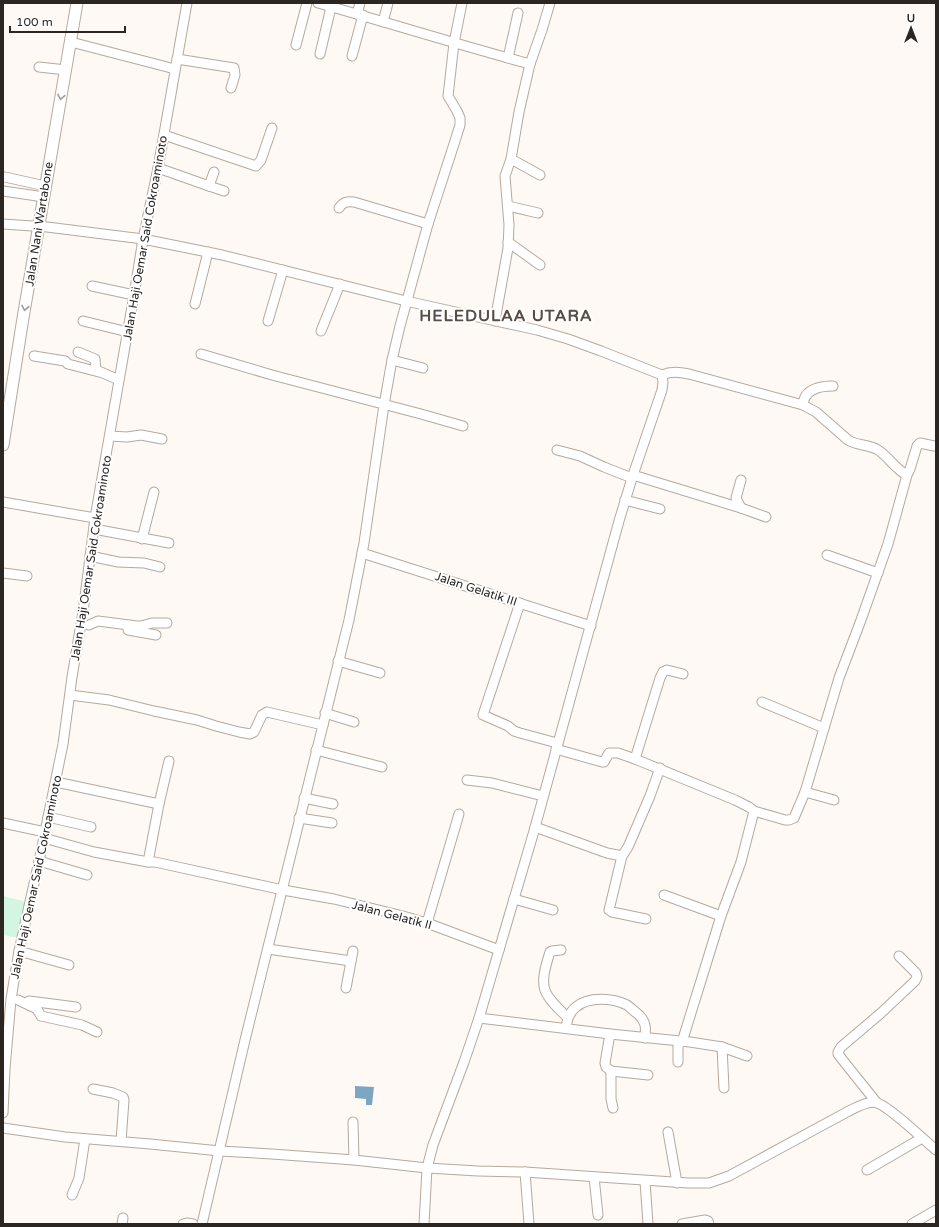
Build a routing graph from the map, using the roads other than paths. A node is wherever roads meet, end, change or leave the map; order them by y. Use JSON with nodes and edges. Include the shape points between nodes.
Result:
{"nodes":[{"id":1,"x":77,"y":3,"type":"edge"},
{"id":2,"x":187,"y":3,"type":"edge"},
{"id":3,"x":307,"y":3,"type":"edge"},
{"id":4,"x":318,"y":3,"type":"edge"},
{"id":5,"x":360,"y":3,"type":"edge"},
{"id":6,"x":388,"y":3,"type":"edge"},
{"id":7,"x":462,"y":3,"type":"edge"},
{"id":8,"x":550,"y":3,"type":"edge"},
{"id":9,"x":331,"y":6,"type":"junction"},
{"id":10,"x":518,"y":13,"type":"dead end"},
{"id":11,"x":360,"y":14,"type":"junction"},
{"id":12,"x":383,"y":22,"type":"junction"},
{"id":13,"x":71,"y":42,"type":"junction"},
{"id":14,"x":454,"y":43,"type":"junction"},
{"id":15,"x":296,"y":45,"type":"dead end"},
{"id":16,"x":320,"y":54,"type":"dead end"},
{"id":17,"x":352,"y":56,"type":"dead end"},
{"id":18,"x":508,"y":58,"type":"junction"},
{"id":19,"x":177,"y":59,"type":"junction"},
{"id":20,"x":530,"y":64,"type":"junction"},
{"id":21,"x":39,"y":67,"type":"dead end"},
{"id":22,"x":175,"y":69,"type":"junction"},
{"id":23,"x":66,"y":70,"type":"junction"},
{"id":24,"x":231,"y":88,"type":"dead end"},
{"id":25,"x":272,"y":128,"type":"dead end"},
{"id":26,"x":164,"y":135,"type":"junction"},
{"id":27,"x":511,"y":159,"type":"junction"},
{"id":28,"x":158,"y":168,"type":"junction"},
{"id":29,"x":214,"y":172,"type":"dead end"},
{"id":30,"x":540,"y":175,"type":"dead end"},
{"id":31,"x":5,"y":177,"type":"dead end"},
{"id":32,"x":209,"y":186,"type":"junction"},
{"id":33,"x":3,"y":191,"type":"edge"},
{"id":34,"x":224,"y":191,"type":"dead end"},
{"id":35,"x":44,"y":192,"type":"junction"},
{"id":36,"x":508,"y":206,"type":"junction"},
{"id":37,"x":339,"y":208,"type":"dead end"},
{"id":38,"x":538,"y":213,"type":"dead end"},
{"id":39,"x":3,"y":224,"type":"edge"},
{"id":40,"x":428,"y":224,"type":"junction"},
{"id":41,"x":39,"y":227,"type":"junction"},
{"id":42,"x":142,"y":239,"type":"junction"},
{"id":43,"x":508,"y":242,"type":"junction"},
{"id":44,"x":208,"y":252,"type":"junction"},
{"id":45,"x":540,"y":265,"type":"dead end"},
{"id":46,"x":283,"y":270,"type":"junction"},
{"id":47,"x":340,"y":284,"type":"junction"},
{"id":48,"x":92,"y":286,"type":"dead end"},
{"id":49,"x":134,"y":295,"type":"junction"},
{"id":50,"x":406,"y":301,"type":"junction"},
{"id":51,"x":195,"y":304,"type":"dead end"},
{"id":52,"x":83,"y":320,"type":"dead end"},
{"id":53,"x":268,"y":321,"type":"dead end"},
{"id":54,"x":495,"y":321,"type":"junction"},
{"id":55,"x":321,"y":331,"type":"dead end"},
{"id":56,"x":128,"y":332,"type":"junction"},
{"id":57,"x":78,"y":352,"type":"dead end"},
{"id":58,"x":201,"y":354,"type":"dead end"},
{"id":59,"x":34,"y":356,"type":"dead end"},
{"id":60,"x":392,"y":360,"type":"junction"},
{"id":61,"x":423,"y":368,"type":"dead end"},
{"id":62,"x":99,"y":372,"type":"junction"},
{"id":63,"x":662,"y":375,"type":"junction"},
{"id":64,"x":120,"y":380,"type":"junction"},
{"id":65,"x":833,"y":386,"type":"dead end"},
{"id":66,"x":384,"y":404,"type":"junction"},
{"id":67,"x":803,"y":405,"type":"junction"},
{"id":68,"x":463,"y":426,"type":"dead end"},
{"id":69,"x":110,"y":436,"type":"junction"},
{"id":70,"x":162,"y":439,"type":"dead end"},
{"id":71,"x":3,"y":444,"type":"edge"},
{"id":72,"x":928,"y":445,"type":"dead end"},
{"id":73,"x":557,"y":450,"type":"dead end"},
{"id":74,"x":907,"y":475,"type":"junction"},
{"id":75,"x":632,"y":476,"type":"junction"},
{"id":76,"x":741,"y":480,"type":"dead end"},
{"id":77,"x":154,"y":492,"type":"dead end"},
{"id":78,"x":625,"y":500,"type":"junction"},
{"id":79,"x":3,"y":502,"type":"edge"},
{"id":80,"x":741,"y":508,"type":"junction"},
{"id":81,"x":660,"y":510,"type":"dead end"},
{"id":82,"x":766,"y":517,"type":"dead end"},
{"id":83,"x":95,"y":518,"type":"junction"},
{"id":84,"x":94,"y":529,"type":"junction"},
{"id":85,"x":142,"y":539,"type":"junction"},
{"id":86,"x":169,"y":543,"type":"dead end"},
{"id":87,"x":362,"y":553,"type":"junction"},
{"id":88,"x":827,"y":555,"type":"dead end"},
{"id":89,"x":90,"y":556,"type":"junction"},
{"id":90,"x":160,"y":567,"type":"dead end"},
{"id":91,"x":3,"y":573,"type":"edge"},
{"id":92,"x":878,"y":573,"type":"junction"},
{"id":93,"x":27,"y":576,"type":"dead end"},
{"id":94,"x":520,"y":603,"type":"junction"},
{"id":95,"x":167,"y":623,"type":"dead end"},
{"id":96,"x":85,"y":625,"type":"junction"},
{"id":97,"x":591,"y":626,"type":"junction"},
{"id":98,"x":156,"y":636,"type":"dead end"},
{"id":99,"x":338,"y":661,"type":"junction"},
{"id":100,"x":380,"y":673,"type":"dead end"},
{"id":101,"x":683,"y":674,"type":"dead end"},
{"id":102,"x":70,"y":695,"type":"junction"},
{"id":103,"x":762,"y":702,"type":"dead end"},
{"id":104,"x":325,"y":713,"type":"junction"},
{"id":105,"x":354,"y":722,"type":"dead end"},
{"id":106,"x":323,"y":725,"type":"junction"},
{"id":107,"x":824,"y":728,"type":"junction"},
{"id":108,"x":557,"y":746,"type":"junction"},
{"id":109,"x":316,"y":750,"type":"junction"},
{"id":110,"x":636,"y":759,"type":"junction"},
{"id":111,"x":169,"y":761,"type":"dead end"},
{"id":112,"x":382,"y":767,"type":"dead end"},
{"id":113,"x":660,"y":768,"type":"junction"},
{"id":114,"x":467,"y":780,"type":"dead end"},
{"id":115,"x":56,"y":782,"type":"junction"},
{"id":116,"x":805,"y":792,"type":"junction"},
{"id":117,"x":543,"y":796,"type":"junction"},
{"id":118,"x":304,"y":798,"type":"junction"},
{"id":119,"x":834,"y":800,"type":"dead end"},
{"id":120,"x":159,"y":804,"type":"junction"},
{"id":121,"x":333,"y":804,"type":"dead end"},
{"id":122,"x":754,"y":811,"type":"junction"},
{"id":123,"x":459,"y":814,"type":"dead end"},
{"id":124,"x":48,"y":817,"type":"junction"},
{"id":125,"x":300,"y":818,"type":"junction"},
{"id":126,"x":3,"y":823,"type":"edge"},
{"id":127,"x":332,"y":823,"type":"dead end"},
{"id":128,"x":91,"y":827,"type":"dead end"},
{"id":129,"x":535,"y":827,"type":"junction"},
{"id":130,"x":45,"y":835,"type":"junction"},
{"id":131,"x":622,"y":856,"type":"junction"},
{"id":132,"x":39,"y":861,"type":"junction"},
{"id":133,"x":148,"y":862,"type":"junction"},
{"id":134,"x":87,"y":875,"type":"dead end"},
{"id":135,"x":283,"y":890,"type":"junction"},
{"id":136,"x":664,"y":895,"type":"dead end"},
{"id":137,"x":514,"y":899,"type":"junction"},
{"id":138,"x":553,"y":910,"type":"dead end"},
{"id":139,"x":721,"y":916,"type":"junction"},
{"id":140,"x":646,"y":919,"type":"dead end"},
{"id":141,"x":427,"y":923,"type":"junction"},
{"id":142,"x":268,"y":949,"type":"junction"},
{"id":143,"x":499,"y":950,"type":"junction"},
{"id":144,"x":561,"y":950,"type":"dead end"},
{"id":145,"x":19,"y":951,"type":"junction"},
{"id":146,"x":353,"y":951,"type":"dead end"},
{"id":147,"x":900,"y":956,"type":"dead end"},
{"id":148,"x":351,"y":961,"type":"junction"},
{"id":149,"x":69,"y":965,"type":"dead end"},
{"id":150,"x":346,"y":988,"type":"dead end"},
{"id":151,"x":15,"y":999,"type":"junction"},
{"id":152,"x":76,"y":1007,"type":"dead end"},
{"id":153,"x":479,"y":1018,"type":"junction"},
{"id":154,"x":567,"y":1018,"type":"junction"},
{"id":155,"x":566,"y":1028,"type":"junction"},
{"id":156,"x":97,"y":1032,"type":"dead end"},
{"id":157,"x":610,"y":1034,"type":"junction"},
{"id":158,"x":644,"y":1038,"type":"junction"},
{"id":159,"x":680,"y":1042,"type":"junction"},
{"id":160,"x":722,"y":1047,"type":"junction"},
{"id":161,"x":744,"y":1055,"type":"dead end"},
{"id":162,"x":678,"y":1062,"type":"dead end"},
{"id":163,"x":611,"y":1071,"type":"junction"},
{"id":164,"x":648,"y":1075,"type":"dead end"},
{"id":165,"x":724,"y":1088,"type":"dead end"},
{"id":166,"x":93,"y":1089,"type":"dead end"},
{"id":167,"x":877,"y":1103,"type":"junction"},
{"id":168,"x":612,"y":1108,"type":"dead end"},
{"id":169,"x":3,"y":1113,"type":"edge"},
{"id":170,"x":353,"y":1122,"type":"dead end"},
{"id":171,"x":3,"y":1128,"type":"edge"},
{"id":172,"x":668,"y":1132,"type":"dead end"},
{"id":173,"x":922,"y":1138,"type":"junction"},
{"id":174,"x":84,"y":1139,"type":"junction"},
{"id":175,"x":121,"y":1141,"type":"junction"},
{"id":176,"x":936,"y":1150,"type":"edge"},
{"id":177,"x":220,"y":1151,"type":"junction"},
{"id":178,"x":354,"y":1160,"type":"junction"},
{"id":179,"x":427,"y":1168,"type":"junction"},
{"id":180,"x":867,"y":1170,"type":"dead end"},
{"id":181,"x":525,"y":1172,"type":"junction"},
{"id":182,"x":594,"y":1177,"type":"junction"},
{"id":183,"x":645,"y":1181,"type":"junction"},
{"id":184,"x":677,"y":1183,"type":"junction"},
{"id":185,"x":72,"y":1195,"type":"dead end"},
{"id":186,"x":936,"y":1210,"type":"edge"},
{"id":187,"x":598,"y":1215,"type":"dead end"},
{"id":188,"x":184,"y":1224,"type":"edge"},
{"id":189,"x":193,"y":1224,"type":"edge"},
{"id":190,"x":202,"y":1224,"type":"edge"},
{"id":191,"x":424,"y":1224,"type":"edge"},
{"id":192,"x":529,"y":1224,"type":"edge"},
{"id":193,"x":648,"y":1224,"type":"edge"},
{"id":194,"x":682,"y":1224,"type":"edge"},
{"id":195,"x":709,"y":1224,"type":"edge"},
{"id":196,"x":912,"y":1224,"type":"edge"}],
"edges":[{"from":1,"to":13,"type":"main road","name":"Jalan Nani Wartabone"},
{"from":2,"to":19,"type":"street","name":"Jalan Haji Oemar Said Cokroaminoto"},
{"from":3,"to":15,"type":"street"},
{"from":4,"to":9,"type":"street"},
{"from":5,"to":11,"type":"street"},
{"from":6,"to":12,"type":"street"},
{"from":7,"to":14,"type":"street"},
{"from":8,"to":20,"type":"street"},
{"from":9,"to":11,"type":"street"},
{"from":9,"to":16,"type":"street"},
{"from":10,"to":18,"type":"street"},
{"from":11,"to":12,"type":"street"},
{"from":11,"to":17,"type":"street"},
{"from":12,"to":14,"type":"street"},
{"from":13,"to":22,"type":"street"},
{"from":13,"to":23,"type":"main road","name":"Jalan Nani Wartabone"},
{"from":14,"to":18,"type":"street"},
{"from":14,"to":40,"type":"street","via":[[448,96],[460,118],[460,125]]},
{"from":18,"to":20,"type":"street"},
{"from":19,"to":22,"type":"street","name":"Jalan Haji Oemar Said Cokroaminoto"},
{"from":19,"to":24,"type":"street","via":[[234,68]]},
{"from":20,"to":27,"type":"street"},
{"from":21,"to":23,"type":"street"},
{"from":22,"to":26,"type":"street","name":"Jalan Haji Oemar Said Cokroaminoto"},
{"from":23,"to":35,"type":"main road","name":"Jalan Nani Wartabone","one_way":true},
{"from":25,"to":26,"type":"street","via":[[261,160],[256,166]]},
{"from":26,"to":28,"type":"street","name":"Jalan Haji Oemar Said Cokroaminoto"},
{"from":27,"to":30,"type":"street"},
{"from":27,"to":36,"type":"street","via":[[505,176]]},
{"from":28,"to":32,"type":"street"},
{"from":28,"to":42,"type":"street","name":"Jalan Haji Oemar Said Cokroaminoto"},
{"from":29,"to":32,"type":"street"},
{"from":31,"to":35,"type":"street"},
{"from":32,"to":34,"type":"street"},
{"from":33,"to":35,"type":"street"},
{"from":35,"to":41,"type":"main road","name":"Jalan Nani Wartabone"},
{"from":36,"to":38,"type":"street"},
{"from":36,"to":43,"type":"street"},
{"from":37,"to":40,"type":"street","via":[[343,203],[354,202]]},
{"from":39,"to":41,"type":"street"},
{"from":40,"to":50,"type":"street"},
{"from":41,"to":42,"type":"street"},
{"from":41,"to":71,"type":"main road","name":"Jalan Nani Wartabone","one_way":true},
{"from":42,"to":44,"type":"street"},
{"from":42,"to":49,"type":"street","name":"Jalan Haji Oemar Said Cokroaminoto"},
{"from":43,"to":45,"type":"street"},
{"from":43,"to":54,"type":"street"},
{"from":44,"to":46,"type":"street"},
{"from":44,"to":51,"type":"street"},
{"from":46,"to":47,"type":"street"},
{"from":46,"to":53,"type":"street"},
{"from":47,"to":50,"type":"street"},
{"from":47,"to":55,"type":"street"},
{"from":48,"to":49,"type":"street"},
{"from":49,"to":56,"type":"street","name":"Jalan Haji Oemar Said Cokroaminoto"},
{"from":50,"to":54,"type":"street"},
{"from":50,"to":60,"type":"street"},
{"from":52,"to":56,"type":"street"},
{"from":54,"to":63,"type":"street","via":[[568,339]]},
{"from":56,"to":64,"type":"street","name":"Jalan Haji Oemar Said Cokroaminoto"},
{"from":57,"to":62,"type":"street","via":[[95,359],[95,368]]},
{"from":58,"to":66,"type":"street"},
{"from":59,"to":62,"type":"street","via":[[65,361]]},
{"from":60,"to":61,"type":"street"},
{"from":60,"to":66,"type":"street"},
{"from":62,"to":64,"type":"street"},
{"from":63,"to":67,"type":"street","via":[[671,372],[689,374]]},
{"from":63,"to":75,"type":"street","via":[[662,390]]},
{"from":64,"to":69,"type":"street","name":"Jalan Haji Oemar Said Cokroaminoto"},
{"from":65,"to":67,"type":"street","via":[[813,389],[805,396]]},
{"from":66,"to":68,"type":"street"},
{"from":66,"to":87,"type":"street"},
{"from":67,"to":74,"type":"street","via":[[816,412],[848,440],[879,451]]},
{"from":69,"to":70,"type":"street","via":[[141,435]]},
{"from":69,"to":83,"type":"street","name":"Jalan Haji Oemar Said Cokroaminoto"},
{"from":72,"to":74,"type":"street","via":[[918,443]]},
{"from":73,"to":75,"type":"street"},
{"from":74,"to":92,"type":"street"},
{"from":75,"to":78,"type":"street"},
{"from":75,"to":80,"type":"street"},
{"from":76,"to":80,"type":"street","via":[[736,498]]},
{"from":77,"to":85,"type":"street"},
{"from":78,"to":81,"type":"street"},
{"from":78,"to":97,"type":"street"},
{"from":79,"to":83,"type":"street"},
{"from":80,"to":82,"type":"street"},
{"from":83,"to":84,"type":"street","name":"Jalan Haji Oemar Said Cokroaminoto"},
{"from":84,"to":85,"type":"street"},
{"from":84,"to":89,"type":"street","name":"Jalan Haji Oemar Said Cokroaminoto"},
{"from":85,"to":86,"type":"street"},
{"from":87,"to":94,"type":"street","name":"Jalan Gelatik III"},
{"from":87,"to":99,"type":"street"},
{"from":88,"to":92,"type":"street"},
{"from":89,"to":90,"type":"street"},
{"from":89,"to":96,"type":"street","name":"Jalan Haji Oemar Said Cokroaminoto"},
{"from":91,"to":93,"type":"street"},
{"from":92,"to":107,"type":"street","via":[[839,678]]},
{"from":94,"to":97,"type":"street","name":"Jalan Gelatik III"},
{"from":94,"to":108,"type":"street","via":[[483,715],[514,731]]},
{"from":95,"to":96,"type":"street","via":[[137,626],[98,621]]},
{"from":96,"to":98,"type":"street"},
{"from":96,"to":102,"type":"street","name":"Jalan Haji Oemar Said Cokroaminoto"},
{"from":97,"to":108,"type":"street"},
{"from":99,"to":100,"type":"street"},
{"from":99,"to":104,"type":"street"},
{"from":101,"to":110,"type":"street","via":[[667,670],[663,672]]},
{"from":102,"to":106,"type":"street","via":[[109,700],[247,733],[254,732],[262,715],[267,712]]},
{"from":102,"to":115,"type":"street","name":"Jalan Haji Oemar Said Cokroaminoto"},
{"from":103,"to":107,"type":"street"},
{"from":104,"to":105,"type":"street"},
{"from":104,"to":106,"type":"street"},
{"from":106,"to":109,"type":"street"},
{"from":107,"to":116,"type":"street"},
{"from":108,"to":110,"type":"street","via":[[602,762],[611,752]]},
{"from":108,"to":117,"type":"street"},
{"from":109,"to":112,"type":"street"},
{"from":109,"to":118,"type":"street"},
{"from":110,"to":113,"type":"street"},
{"from":111,"to":120,"type":"street"},
{"from":113,"to":122,"type":"street","via":[[739,801]]},
{"from":113,"to":131,"type":"street","via":[[631,842]]},
{"from":114,"to":117,"type":"street","via":[[492,783]]},
{"from":115,"to":120,"type":"street"},
{"from":115,"to":124,"type":"street","name":"Jalan Haji Oemar Said Cokroaminoto"},
{"from":116,"to":119,"type":"street"},
{"from":116,"to":122,"type":"street","via":[[795,816],[791,819],[785,820]]},
{"from":117,"to":129,"type":"street"},
{"from":118,"to":121,"type":"street"},
{"from":118,"to":125,"type":"street"},
{"from":120,"to":133,"type":"street"},
{"from":122,"to":139,"type":"street","via":[[743,855]]},
{"from":123,"to":141,"type":"street"},
{"from":124,"to":128,"type":"street"},
{"from":124,"to":130,"type":"street","name":"Jalan Haji Oemar Said Cokroaminoto"},
{"from":125,"to":127,"type":"street"},
{"from":125,"to":135,"type":"street"},
{"from":126,"to":130,"type":"street","name":"Jalan Gelatik II"},
{"from":129,"to":131,"type":"street"},
{"from":129,"to":137,"type":"street"},
{"from":130,"to":132,"type":"street","name":"Jalan Haji Oemar Said Cokroaminoto"},
{"from":130,"to":133,"type":"street","name":"Jalan Gelatik II","via":[[94,852]]},
{"from":131,"to":140,"type":"street","via":[[609,910]]},
{"from":132,"to":134,"type":"street"},
{"from":132,"to":145,"type":"street","name":"Jalan Haji Oemar Said Cokroaminoto"},
{"from":133,"to":135,"type":"street","name":"Jalan Gelatik II"},
{"from":135,"to":141,"type":"street","name":"Jalan Gelatik II","via":[[334,899]]},
{"from":135,"to":142,"type":"street"},
{"from":136,"to":139,"type":"street"},
{"from":137,"to":138,"type":"street"},
{"from":137,"to":143,"type":"street"},
{"from":139,"to":159,"type":"street"},
{"from":141,"to":143,"type":"street","name":"Jalan Gelatik II"},
{"from":142,"to":148,"type":"street"},
{"from":142,"to":177,"type":"street"},
{"from":143,"to":153,"type":"street"},
{"from":144,"to":154,"type":"street","via":[[550,952],[544,982],[546,995]]},
{"from":145,"to":149,"type":"street"},
{"from":145,"to":151,"type":"street","name":"Jalan Haji Oemar Said Cokroaminoto"},
{"from":146,"to":148,"type":"street"},
{"from":147,"to":167,"type":"street","via":[[917,975],[914,981],[838,1052]]},
{"from":148,"to":150,"type":"street"},
{"from":151,"to":152,"type":"street"},
{"from":151,"to":156,"type":"street","via":[[37,1009],[41,1016],[82,1025]]},
{"from":151,"to":169,"type":"street","name":"Jalan Haji Oemar Said Cokroaminoto","via":[[6,1062]]},
{"from":153,"to":155,"type":"street"},
{"from":153,"to":179,"type":"street"},
{"from":154,"to":155,"type":"street"},
{"from":154,"to":158,"type":"street","via":[[576,1006],[592,1000],[619,1002],[643,1019]]},
{"from":155,"to":157,"type":"street"},
{"from":157,"to":158,"type":"street"},
{"from":157,"to":163,"type":"street","via":[[605,1063]]},
{"from":158,"to":159,"type":"street"},
{"from":159,"to":160,"type":"street"},
{"from":159,"to":162,"type":"street"},
{"from":160,"to":161,"type":"street"},
{"from":160,"to":165,"type":"street"},
{"from":163,"to":164,"type":"street"},
{"from":163,"to":168,"type":"street"},
{"from":166,"to":175,"type":"street","via":[[123,1097]]},
{"from":167,"to":173,"type":"street"},
{"from":167,"to":184,"type":"street","via":[[857,1107],[715,1181],[704,1184]]},
{"from":170,"to":178,"type":"street"},
{"from":171,"to":174,"type":"street"},
{"from":172,"to":184,"type":"street"},
{"from":173,"to":176,"type":"street"},
{"from":173,"to":180,"type":"street"},
{"from":174,"to":175,"type":"street"},
{"from":174,"to":185,"type":"street","via":[[79,1178]]},
{"from":175,"to":177,"type":"street"},
{"from":177,"to":178,"type":"street"},
{"from":177,"to":190,"type":"street"},
{"from":178,"to":179,"type":"street"},
{"from":179,"to":181,"type":"street"},
{"from":179,"to":191,"type":"street"},
{"from":181,"to":182,"type":"street"},
{"from":181,"to":192,"type":"street"},
{"from":182,"to":183,"type":"street"},
{"from":182,"to":187,"type":"street"},
{"from":183,"to":184,"type":"street"},
{"from":183,"to":193,"type":"street"},
{"from":186,"to":196,"type":"street"},
{"from":188,"to":189,"type":"street"},
{"from":194,"to":195,"type":"street","via":[[707,1220]]}]}
